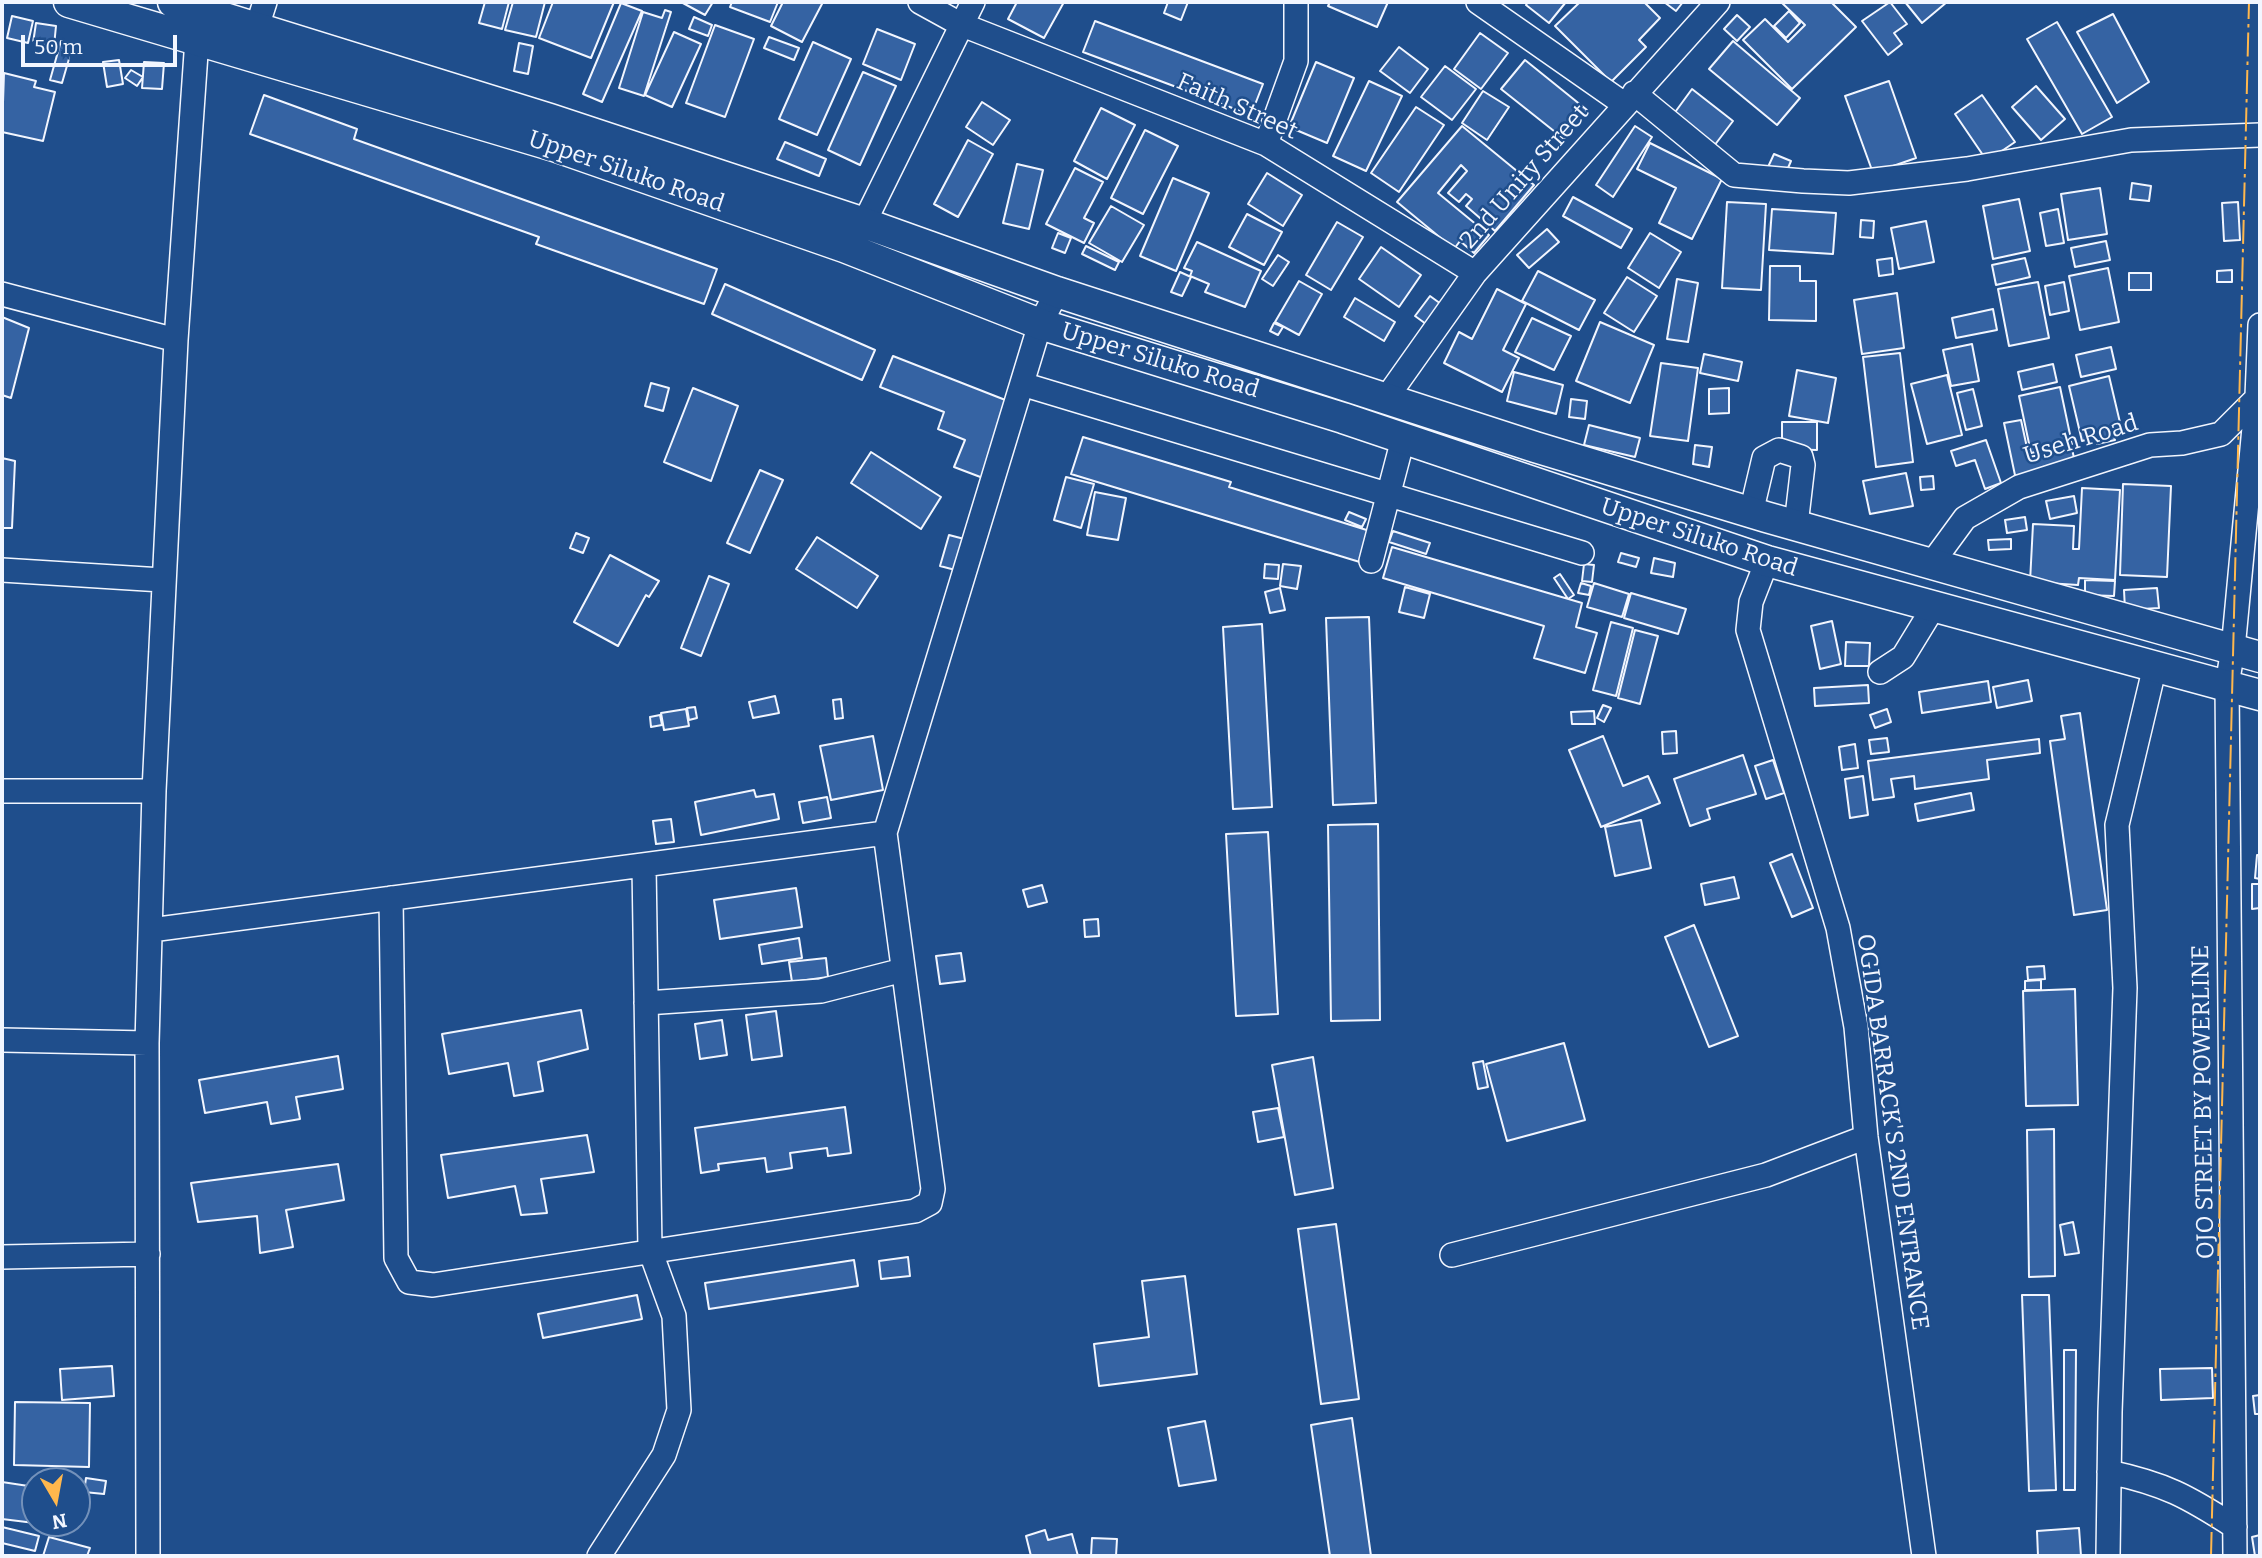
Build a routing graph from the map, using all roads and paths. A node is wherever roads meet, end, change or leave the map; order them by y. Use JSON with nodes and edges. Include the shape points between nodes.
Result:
{"nodes":[{"id":1,"x":69,"y":2,"type":"edge"},
{"id":2,"x":173,"y":2,"type":"edge"},
{"id":3,"x":920,"y":2,"type":"edge"},
{"id":4,"x":973,"y":2,"type":"edge"},
{"id":5,"x":1296,"y":2,"type":"edge"},
{"id":6,"x":1478,"y":2,"type":"edge"},
{"id":7,"x":1718,"y":2,"type":"edge"},
{"id":8,"x":261,"y":15,"type":"edge"},
{"id":9,"x":960,"y":24,"type":"junction"},
{"id":10,"x":197,"y":39,"type":"junction"},
{"id":11,"x":1629,"y":99,"type":"junction"},
{"id":12,"x":2260,"y":135,"type":"edge"},
{"id":13,"x":1266,"y":144,"type":"junction"},
{"id":14,"x":864,"y":223,"type":"junction"},
{"id":15,"x":1475,"y":274,"type":"junction"},
{"id":16,"x":1057,"y":292,"type":"junction"},
{"id":17,"x":2,"y":294,"type":"edge"},
{"id":18,"x":1040,"y":324,"type":"junction"},
{"id":19,"x":2260,"y":325,"type":"edge"},
{"id":20,"x":176,"y":340,"type":"junction"},
{"id":21,"x":1022,"y":384,"type":"junction"},
{"id":22,"x":2259,"y":396,"type":"edge"},
{"id":23,"x":1385,"y":400,"type":"junction"},
{"id":24,"x":1403,"y":439,"type":"junction"},
{"id":25,"x":1388,"y":493,"type":"junction"},
{"id":26,"x":1751,"y":513,"type":"junction"},
{"id":27,"x":1796,"y":525,"type":"junction"},
{"id":28,"x":1582,"y":553,"type":"dead end"},
{"id":29,"x":1371,"y":561,"type":"dead end"},
{"id":30,"x":1767,"y":561,"type":"junction"},
{"id":31,"x":1932,"y":563,"type":"junction"},
{"id":32,"x":2,"y":570,"type":"edge"},
{"id":33,"x":162,"y":580,"type":"junction"},
{"id":34,"x":1933,"y":608,"type":"junction"},
{"id":35,"x":2247,"y":653,"type":"edge"},
{"id":36,"x":2155,"y":666,"type":"junction"},
{"id":37,"x":1880,"y":671,"type":"dead end"},
{"id":38,"x":2227,"y":685,"type":"junction"},
{"id":39,"x":2260,"y":695,"type":"edge"},
{"id":40,"x":2,"y":791,"type":"edge"},
{"id":41,"x":154,"y":791,"type":"junction"},
{"id":42,"x":885,"y":833,"type":"junction"},
{"id":43,"x":643,"y":865,"type":"junction"},
{"id":44,"x":391,"y":898,"type":"junction"},
{"id":45,"x":151,"y":930,"type":"junction"},
{"id":46,"x":903,"y":970,"type":"junction"},
{"id":47,"x":646,"y":1003,"type":"junction"},
{"id":48,"x":2,"y":1040,"type":"edge"},
{"id":49,"x":147,"y":1043,"type":"junction"},
{"id":50,"x":1866,"y":1138,"type":"junction"},
{"id":51,"x":650,"y":1250,"type":"junction"},
{"id":52,"x":148,"y":1254,"type":"junction"},
{"id":53,"x":1451,"y":1255,"type":"dead end"},
{"id":54,"x":2,"y":1257,"type":"edge"},
{"id":55,"x":2109,"y":1472,"type":"junction"},
{"id":56,"x":2235,"y":1527,"type":"junction"},
{"id":57,"x":148,"y":1556,"type":"edge"},
{"id":58,"x":598,"y":1556,"type":"edge"},
{"id":59,"x":1924,"y":1556,"type":"edge"},
{"id":60,"x":2108,"y":1556,"type":"edge"},
{"id":61,"x":2235,"y":1556,"type":"edge"}],
"edges":[{"from":1,"to":10,"type":"main road","name":"Upper Siluko Road"},
{"from":2,"to":8,"type":"main road","name":"Upper Siluko Road"},
{"from":3,"to":9,"type":"street","name":"Faith Street"},
{"from":4,"to":9,"type":"street"},
{"from":5,"to":13,"type":"street","via":[[1296,61]]},
{"from":6,"to":11,"type":"street"},
{"from":7,"to":11,"type":"street","name":"2nd Unity Street"},
{"from":8,"to":14,"type":"main road","name":"Upper Siluko Road","via":[[550,119]]},
{"from":9,"to":13,"type":"street","name":"Faith Street"},
{"from":9,"to":14,"type":"street"},
{"from":10,"to":18,"type":"main road","name":"Upper Siluko Road","via":[[554,146],[844,247]]},
{"from":10,"to":20,"type":"street"},
{"from":11,"to":12,"type":"street","via":[[1734,175],[1803,181],[1849,183],[1967,169],[2131,140]]},
{"from":11,"to":15,"type":"street","name":"2nd Unity Street"},
{"from":13,"to":15,"type":"street","name":"Faith Street"},
{"from":14,"to":16,"type":"main road","name":"Upper Siluko Road"},
{"from":15,"to":23,"type":"street","name":"2nd Unity Street"},
{"from":16,"to":18,"type":"street"},
{"from":16,"to":23,"type":"main road","name":"Upper Siluko Road"},
{"from":17,"to":20,"type":"street"},
{"from":18,"to":21,"type":"street"},
{"from":18,"to":24,"type":"main road","name":"Upper Siluko Road"},
{"from":19,"to":22,"type":"street","name":"OJO STREET BY POWERLINE"},
{"from":20,"to":33,"type":"street"},
{"from":21,"to":25,"type":"street"},
{"from":21,"to":42,"type":"street"},
{"from":22,"to":31,"type":"street","name":"Useh Road","via":[[2221,434],[2150,445],[2019,487],[1965,518]]},
{"from":22,"to":35,"type":"street","name":"OJO STREET BY POWERLINE"},
{"from":23,"to":26,"type":"main road","name":"Upper Siluko Road"},
{"from":24,"to":25,"type":"street"},
{"from":24,"to":30,"type":"main road","name":"Upper Siluko Road"},
{"from":25,"to":28,"type":"street"},
{"from":25,"to":29,"type":"street"},
{"from":26,"to":27,"type":"main road","name":"Upper Siluko Road"},
{"from":26,"to":27,"type":"street","via":[[1765,458],[1771,451],[1794,453],[1803,465]]},
{"from":27,"to":31,"type":"main road","name":"Upper Siluko Road"},
{"from":30,"to":34,"type":"main road","name":"Upper Siluko Road"},
{"from":30,"to":50,"type":"street","name":"OGIDA BARRACK'S 2ND ENTRANCE","via":[[1751,602],[1748,630],[1838,928],[1856,1027]]},
{"from":31,"to":35,"type":"main road","name":"Upper Siluko Road"},
{"from":32,"to":33,"type":"street"},
{"from":33,"to":41,"type":"street"},
{"from":34,"to":36,"type":"main road","name":"Upper Siluko Road"},
{"from":34,"to":37,"type":"street","via":[[1903,657]]},
{"from":35,"to":38,"type":"street","name":"OJO STREET BY POWERLINE"},
{"from":36,"to":38,"type":"main road","name":"Upper Siluko Road"},
{"from":36,"to":55,"type":"street","via":[[2117,825],[2125,988]]},
{"from":38,"to":39,"type":"main road","name":"Upper Siluko Road"},
{"from":38,"to":56,"type":"street","name":"OJO STREET BY POWERLINE"},
{"from":40,"to":41,"type":"street"},
{"from":41,"to":45,"type":"street"},
{"from":42,"to":43,"type":"street"},
{"from":42,"to":46,"type":"street"},
{"from":43,"to":44,"type":"street"},
{"from":43,"to":47,"type":"street"},
{"from":44,"to":45,"type":"street"},
{"from":44,"to":51,"type":"street","via":[[396,1258],[409,1282],[433,1285]]},
{"from":45,"to":49,"type":"street"},
{"from":46,"to":47,"type":"street","via":[[821,991]]},
{"from":46,"to":51,"type":"street","via":[[933,1189],[930,1203],[915,1211]]},
{"from":47,"to":51,"type":"street"},
{"from":48,"to":49,"type":"street"},
{"from":49,"to":52,"type":"street"},
{"from":50,"to":53,"type":"street","via":[[1766,1175]]},
{"from":50,"to":59,"type":"street","name":"OGIDA BARRACK'S 2ND ENTRANCE"},
{"from":51,"to":58,"type":"street","via":[[674,1315],[679,1410],[664,1455]]},
{"from":52,"to":54,"type":"street"},
{"from":52,"to":57,"type":"street"},
{"from":55,"to":56,"type":"street","via":[[2156,1482]]},
{"from":55,"to":60,"type":"street"},
{"from":56,"to":61,"type":"street","name":"OJO STREET BY POWERLINE"}]}
